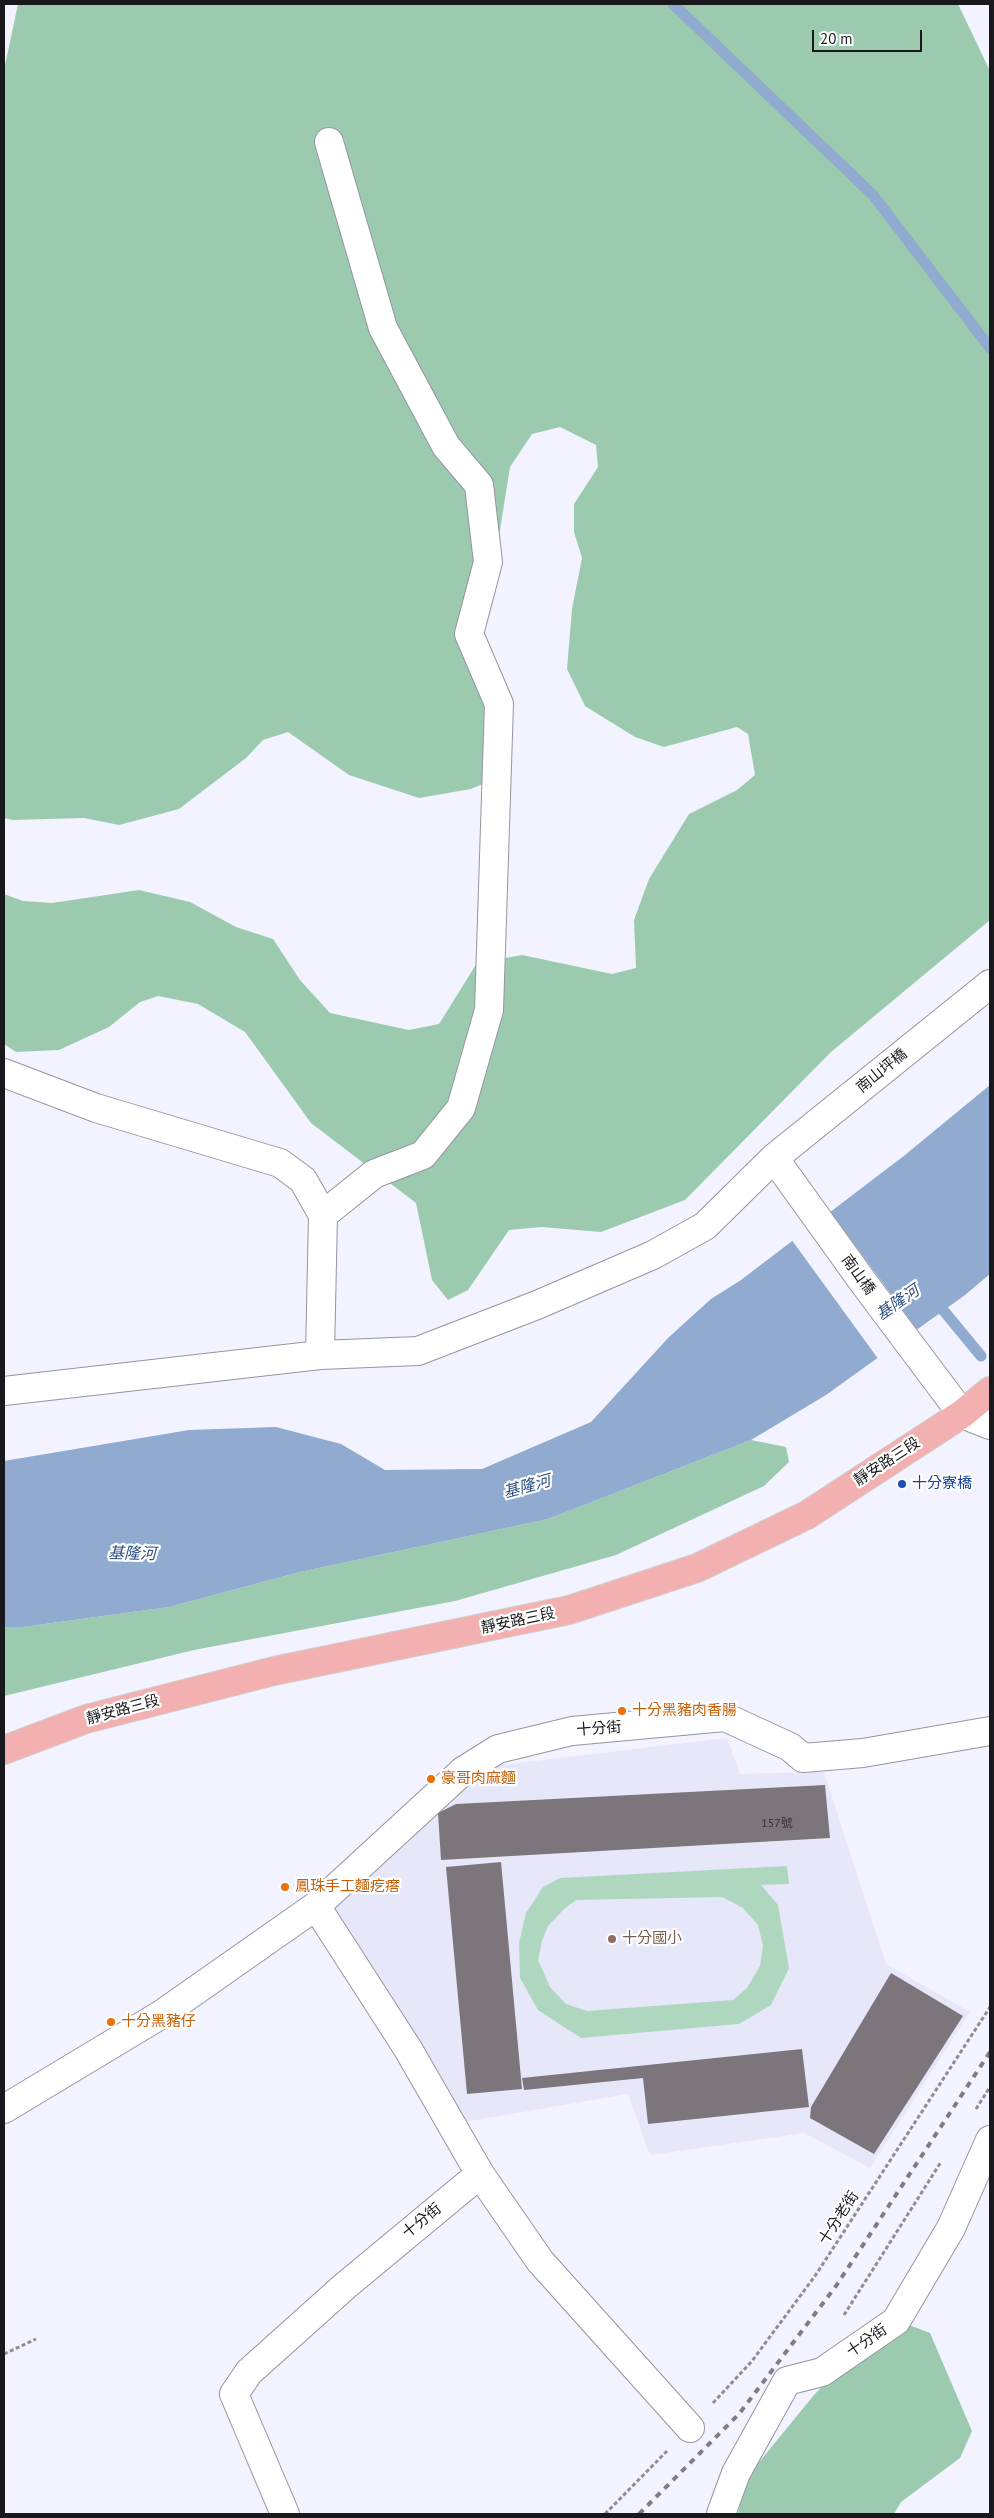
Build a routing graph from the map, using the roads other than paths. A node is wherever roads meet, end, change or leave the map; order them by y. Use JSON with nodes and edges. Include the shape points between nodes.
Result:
{"nodes":[{"id":1,"x":330,"y":142,"type":"dead end"},
{"id":2,"x":990,"y":984,"type":"edge"},
{"id":3,"x":4,"y":1073,"type":"edge"},
{"id":4,"x":774,"y":1158,"type":"junction"},
{"id":5,"x":323,"y":1215,"type":"junction"},
{"id":6,"x":320,"y":1355,"type":"junction"},
{"id":7,"x":4,"y":1391,"type":"edge"},
{"id":8,"x":990,"y":1391,"type":"edge"},
{"id":9,"x":962,"y":1414,"type":"junction"},
{"id":10,"x":990,"y":1426,"type":"edge"},
{"id":11,"x":990,"y":1731,"type":"edge"},
{"id":12,"x":4,"y":1750,"type":"edge"},
{"id":13,"x":316,"y":1906,"type":"junction"},
{"id":14,"x":4,"y":2109,"type":"edge"},
{"id":15,"x":990,"y":2140,"type":"edge"},
{"id":16,"x":480,"y":2174,"type":"junction"},
{"id":17,"x":690,"y":2428,"type":"road end"},
{"id":18,"x":285,"y":2514,"type":"edge"},
{"id":19,"x":721,"y":2514,"type":"edge"}],
"edges":[{"from":1,"to":5,"type":"street","via":[[383,328],[446,446],[479,485],[488,562],[469,634],[498,704],[489,1010],[461,1108],[423,1155],[374,1174]]},
{"from":2,"to":4,"type":"street","name":"南山坪橋"},
{"from":3,"to":5,"type":"street","via":[[96,1108],[280,1163],[303,1180]]},
{"from":4,"to":6,"type":"street","name":"南山坪橋","via":[[705,1226],[644,1259],[418,1351]]},
{"from":4,"to":9,"type":"street","name":"南山橋"},
{"from":5,"to":6,"type":"street"},
{"from":6,"to":7,"type":"street","name":"南山坪橋"},
{"from":8,"to":9,"type":"main road","name":"靜安路三段"},
{"from":9,"to":10,"type":"street"},
{"from":9,"to":12,"type":"main road","name":"靜安路三段","via":[[807,1514],[697,1568],[569,1610],[274,1671],[86,1718]]},
{"from":11,"to":13,"type":"street","name":"十分街","via":[[863,1753],[803,1758],[790,1747],[725,1718],[572,1731],[498,1749],[463,1771]]},
{"from":13,"to":14,"type":"street","name":"十分街","via":[[162,2014]]},
{"from":13,"to":16,"type":"street","via":[[408,2049]]},
{"from":15,"to":19,"type":"street","name":"十分街","via":[[951,2228],[896,2321],[822,2372],[787,2381],[736,2472]]},
{"from":16,"to":17,"type":"street","via":[[540,2261]]},
{"from":16,"to":18,"type":"street","name":"十分街","via":[[301,2325],[249,2372],[234,2394]]}]}
